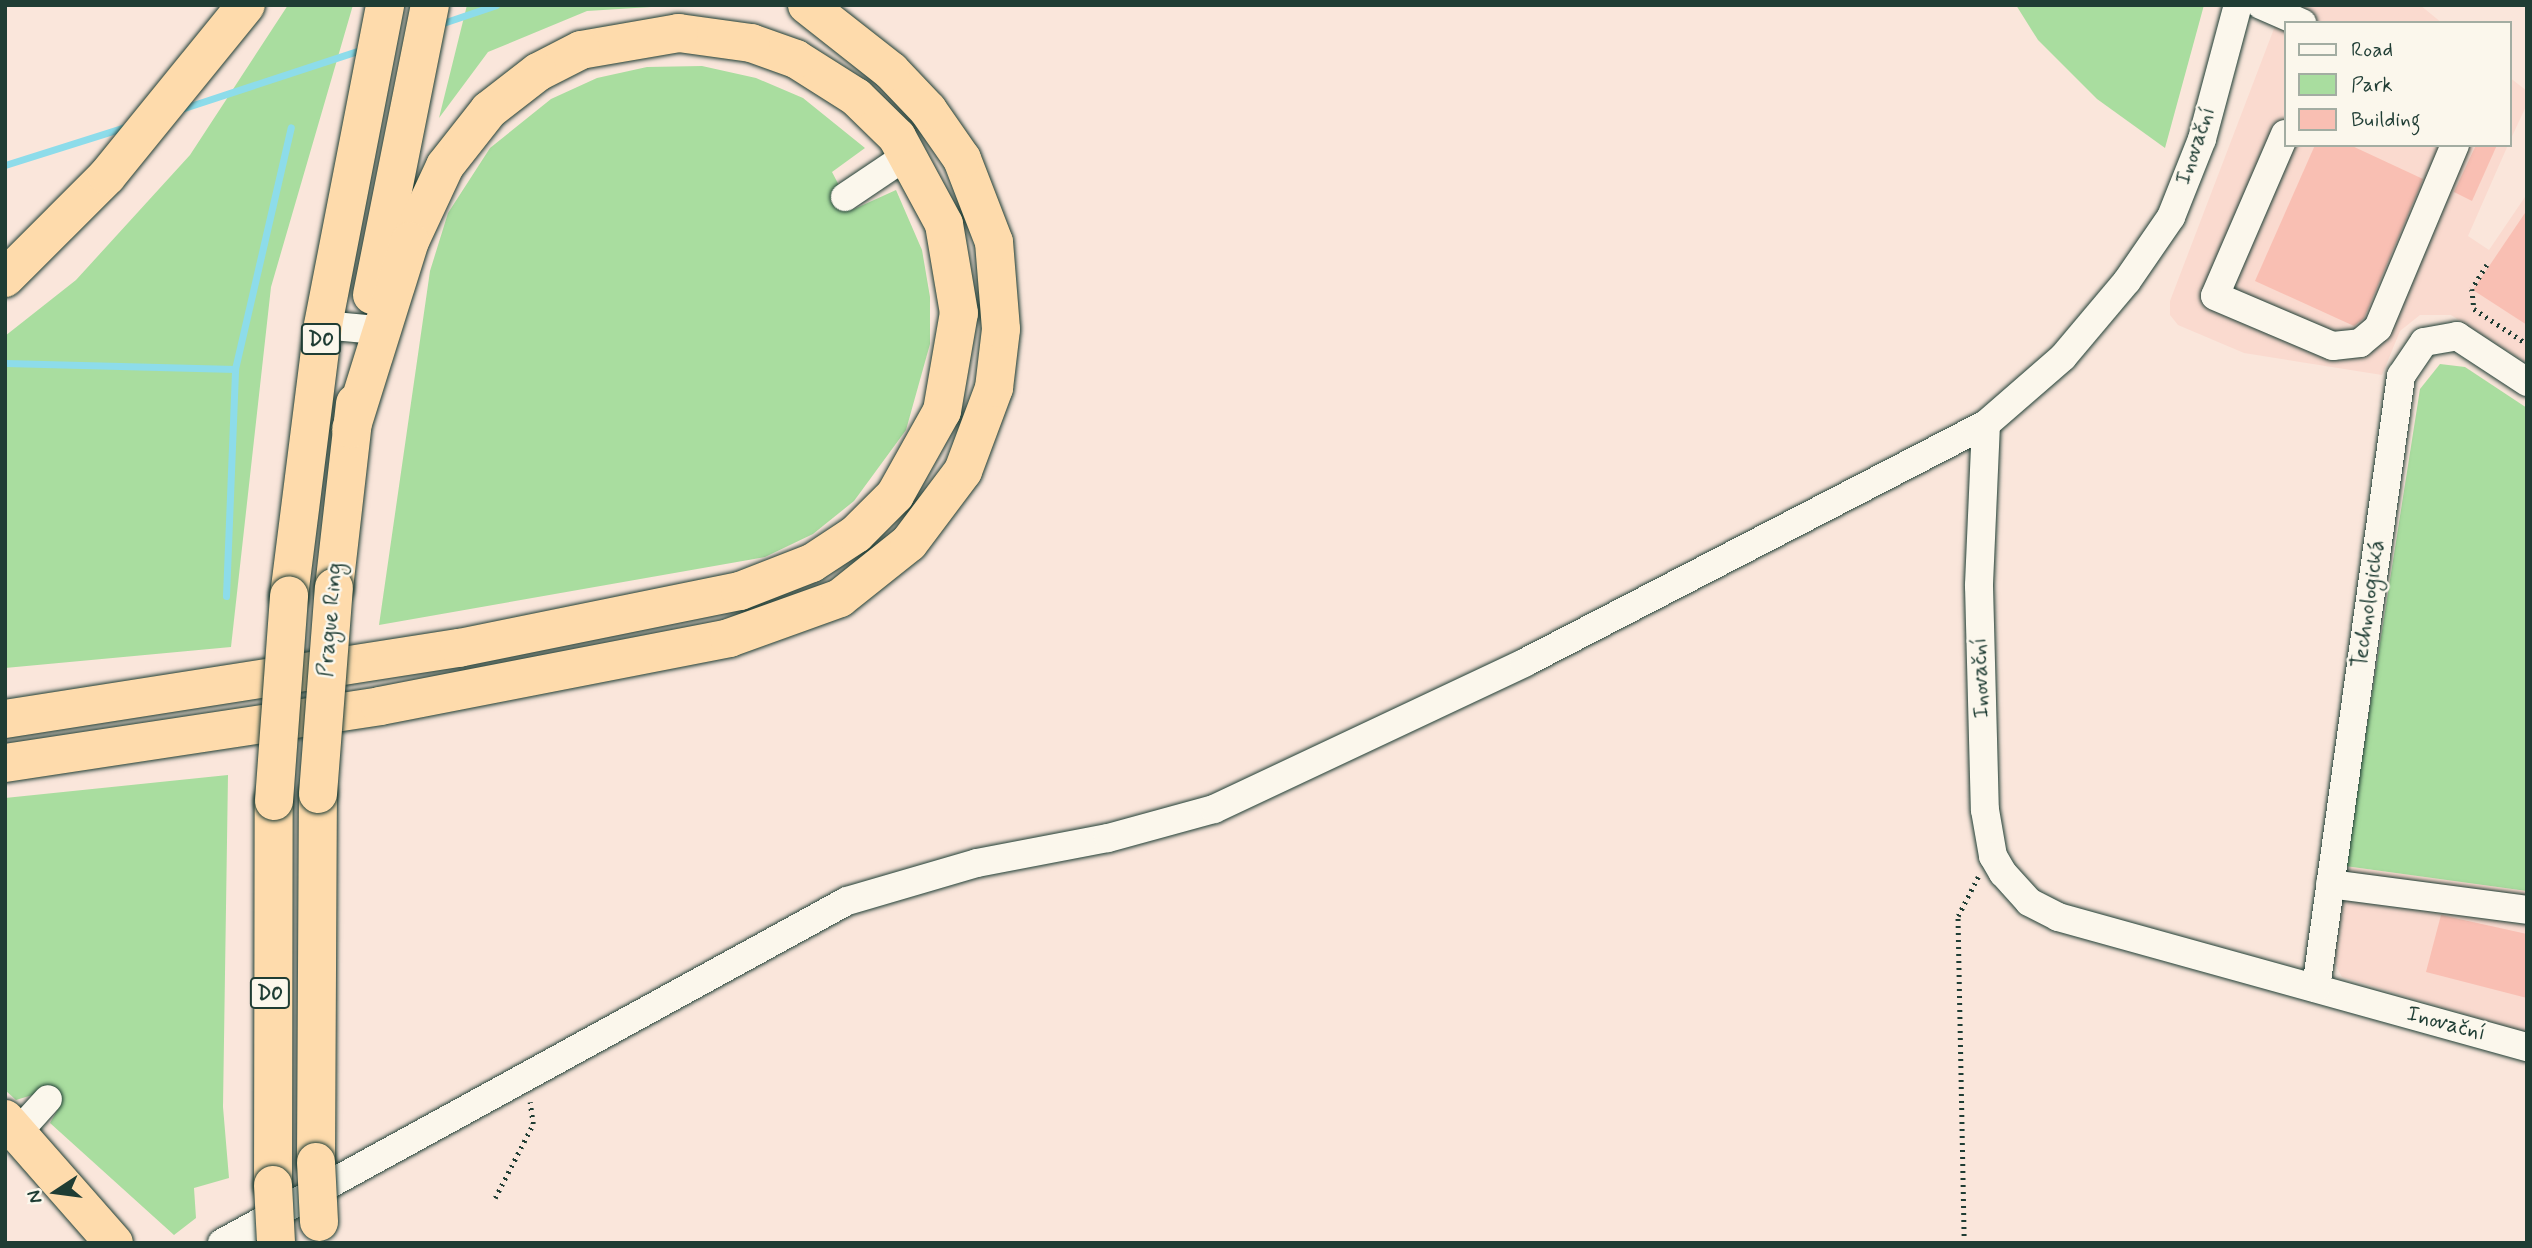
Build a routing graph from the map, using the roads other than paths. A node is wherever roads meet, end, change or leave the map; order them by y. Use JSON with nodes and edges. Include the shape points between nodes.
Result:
{"nodes":[{"id":1,"x":246,"y":5,"type":"edge"},
{"id":2,"x":430,"y":5,"type":"edge"},
{"id":3,"x":807,"y":5,"type":"edge"},
{"id":4,"x":2238,"y":5,"type":"edge"},
{"id":5,"x":2261,"y":5,"type":"edge"},
{"id":6,"x":384,"y":8,"type":"edge"},
{"id":7,"x":2297,"y":21,"type":"edge"},
{"id":8,"x":2284,"y":136,"type":"edge"},
{"id":9,"x":2444,"y":149,"type":"edge"},
{"id":10,"x":909,"y":153,"type":"junction"},
{"id":11,"x":845,"y":197,"type":"dead end"},
{"id":12,"x":5,"y":278,"type":"edge"},
{"id":13,"x":323,"y":325,"type":"junction"},
{"id":14,"x":366,"y":329,"type":"junction"},
{"id":15,"x":2527,"y":382,"type":"edge"},
{"id":16,"x":1986,"y":424,"type":"junction"},
{"id":17,"x":351,"y":429,"type":"junction"},
{"id":18,"x":5,"y":719,"type":"edge"},
{"id":19,"x":5,"y":763,"type":"edge"},
{"id":20,"x":2330,"y":884,"type":"junction"},
{"id":21,"x":2527,"y":911,"type":"edge"},
{"id":22,"x":2316,"y":988,"type":"junction"},
{"id":23,"x":2527,"y":1047,"type":"edge"},
{"id":24,"x":48,"y":1099,"type":"dead end"},
{"id":25,"x":12,"y":1125,"type":"edge"},
{"id":26,"x":319,"y":1232,"type":"edge"},
{"id":27,"x":114,"y":1243,"type":"edge"},
{"id":28,"x":222,"y":1243,"type":"edge"},
{"id":29,"x":276,"y":1243,"type":"edge"}],
"edges":[{"from":1,"to":12,"type":"highway","via":[[107,176]]},
{"from":2,"to":14,"type":"highway","name":"Prague Ring","number":"D0"},
{"from":3,"to":19,"type":"highway","via":[[891,71],[947,134],[985,212],[999,271],[999,359],[986,417],[948,497],[896,556],[840,598],[729,638],[380,706]]},
{"from":4,"to":16,"type":"street","name":"Inovační","via":[[2202,139],[2171,217],[2127,281],[2063,357]]},
{"from":5,"to":7,"type":"street"},
{"from":6,"to":13,"type":"highway","name":"Prague Ring","number":"D0"},
{"from":8,"to":9,"type":"street","via":[[2215,296],[2333,346],[2360,343],[2378,328]]},
{"from":10,"to":11,"type":"street"},
{"from":10,"to":17,"type":"highway","via":[[870,110],[830,79],[751,43],[662,33],[600,43],[566,56],[489,110],[436,182],[403,261]]},
{"from":10,"to":18,"type":"highway","via":[[944,224],[954,264],[959,313],[953,374],[935,428],[907,478],[883,509],[827,554],[740,591],[608,618],[362,665]]},
{"from":13,"to":14,"type":"street"},
{"from":13,"to":29,"type":"highway","name":"Prague Ring","number":"D0","bridge":true,"via":[[289,596],[274,801]]},
{"from":14,"to":17,"type":"highway","name":"Prague Ring","number":"D0"},
{"from":15,"to":20,"type":"street","name":"Technologická","via":[[2457,336],[2424,342],[2401,376]]},
{"from":16,"to":22,"type":"street","name":"Inovační","via":[[1979,586],[1985,810],[1993,856],[2029,902],[2058,917]]},
{"from":16,"to":28,"type":"street","via":[[1524,663],[1226,803],[1108,838],[977,863],[847,901],[526,1081]]},
{"from":17,"to":26,"type":"highway","name":"Prague Ring","number":"D0","bridge":true,"via":[[318,794]]},
{"from":20,"to":21,"type":"street"},
{"from":20,"to":22,"type":"street","name":"Technologická"},
{"from":22,"to":23,"type":"street","name":"Inovační"},
{"from":24,"to":25,"type":"street"},
{"from":25,"to":27,"type":"highway"}]}
